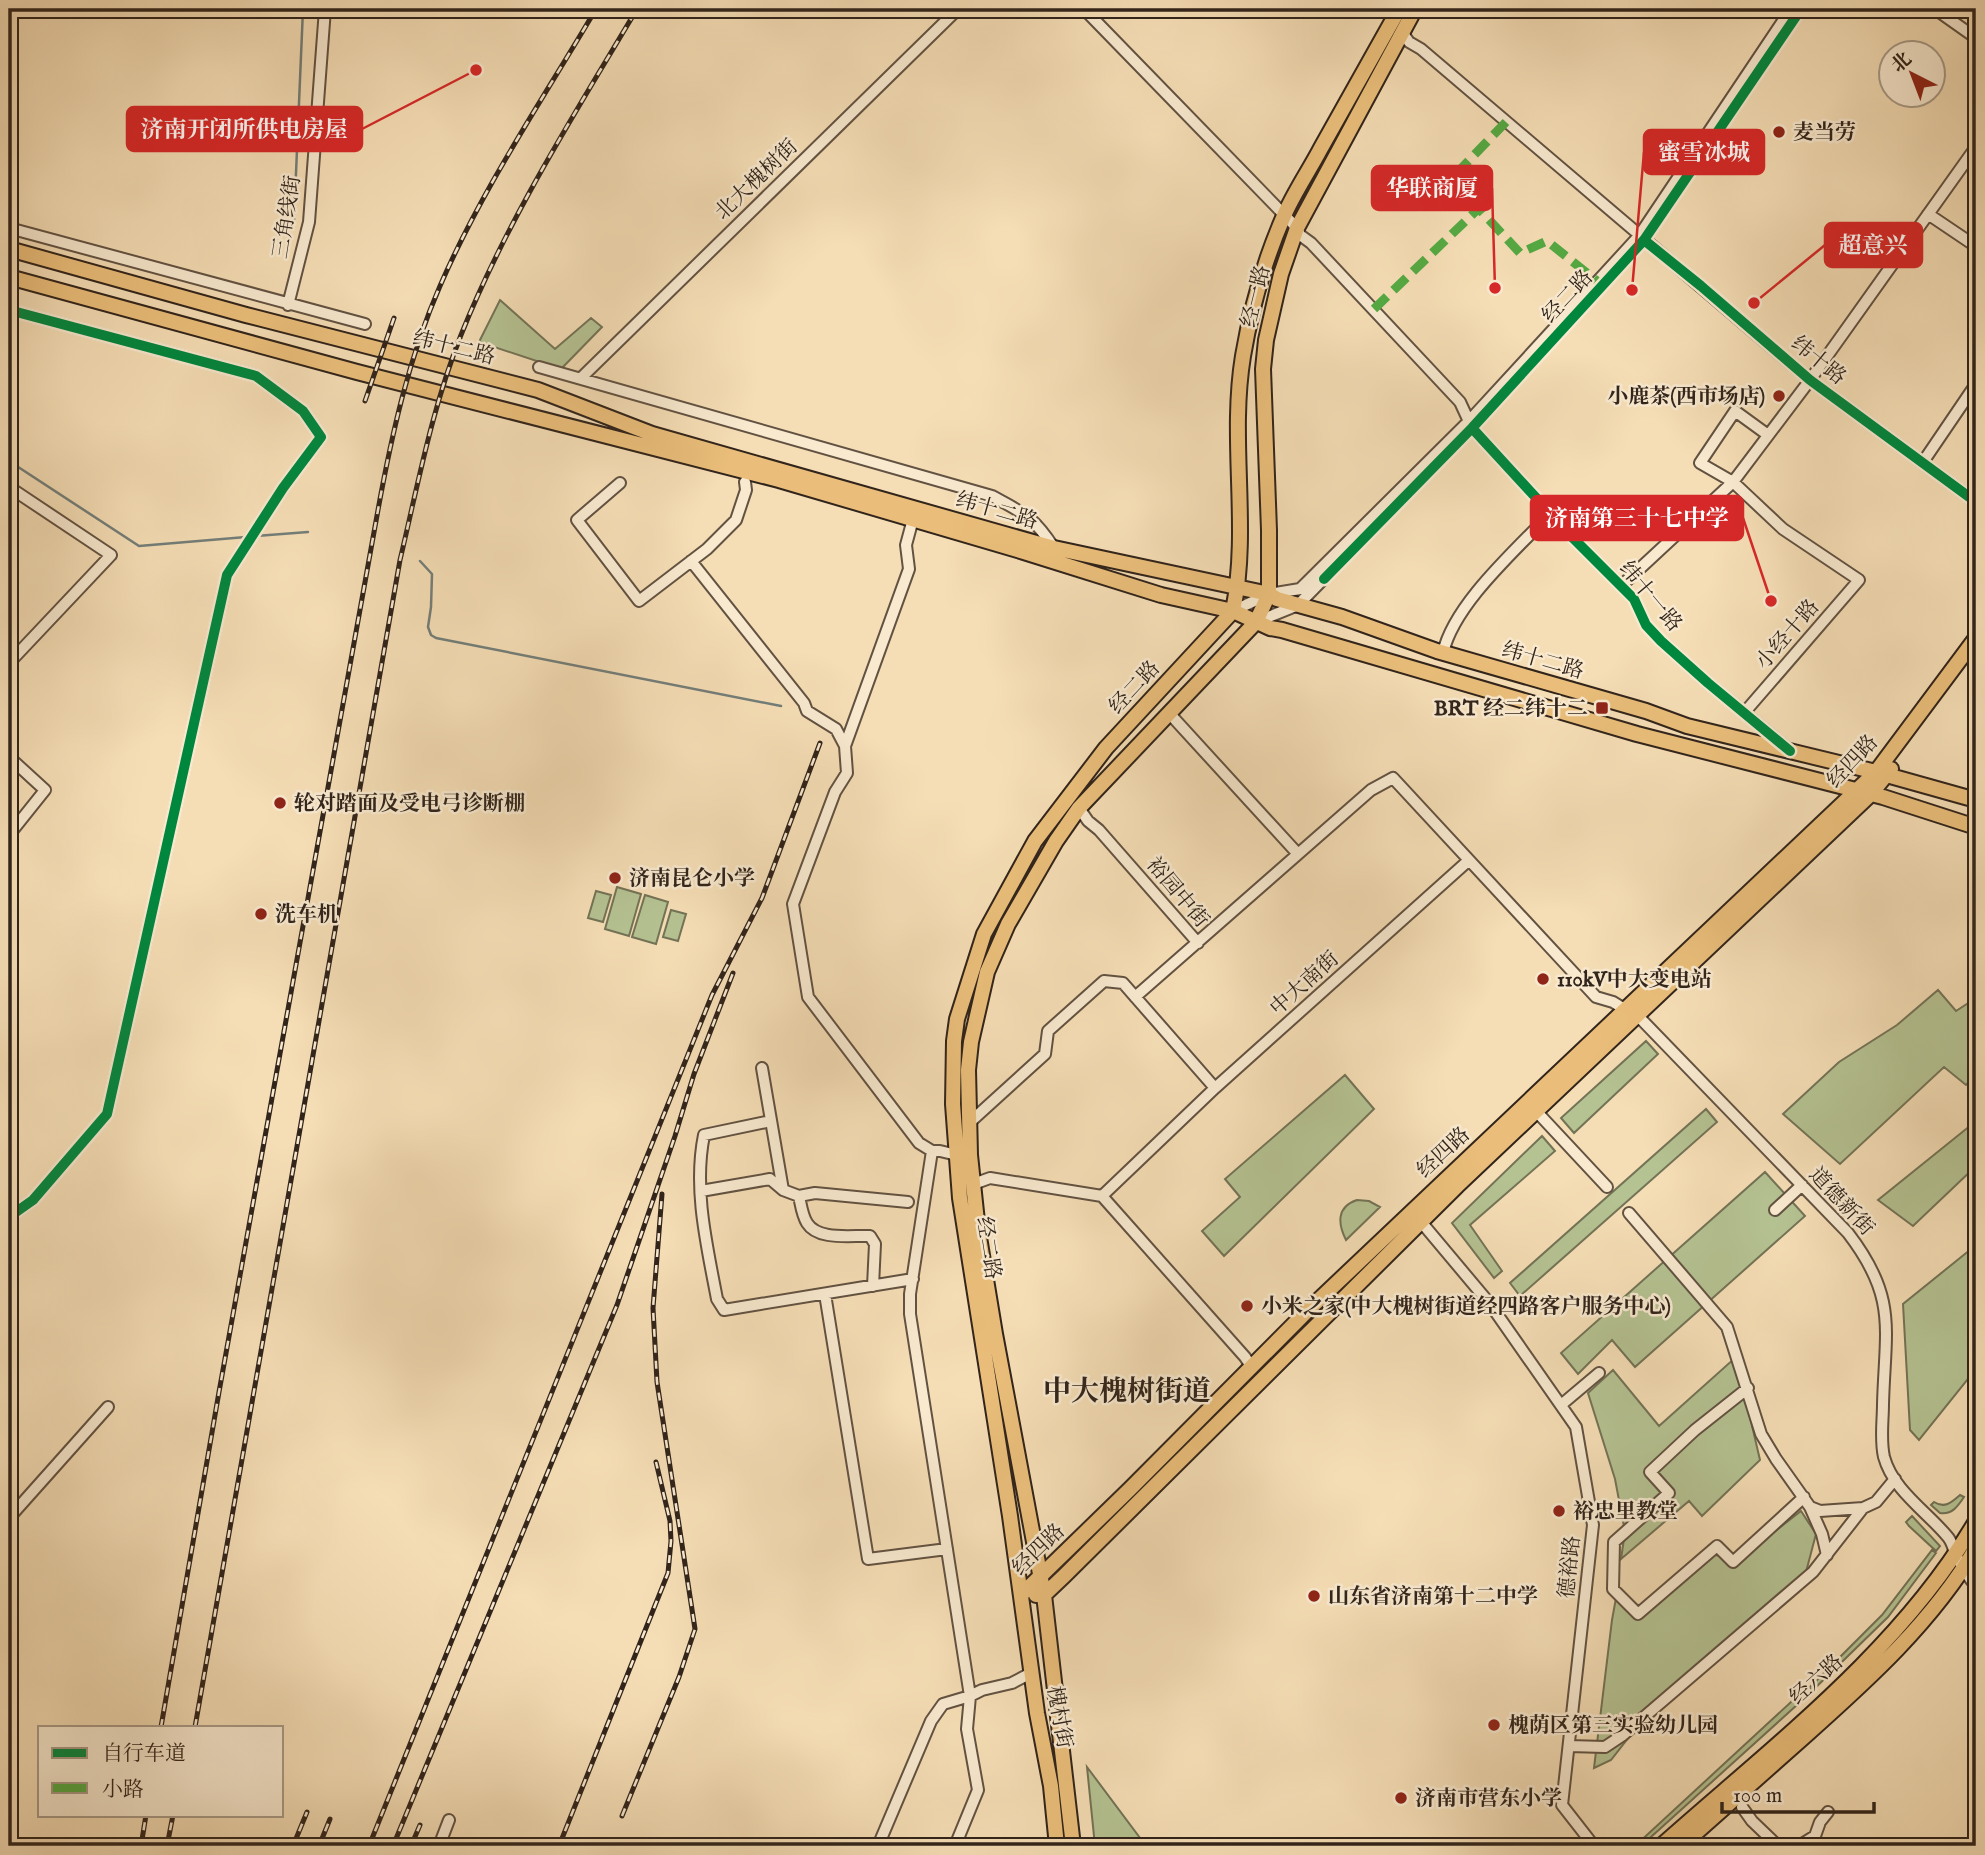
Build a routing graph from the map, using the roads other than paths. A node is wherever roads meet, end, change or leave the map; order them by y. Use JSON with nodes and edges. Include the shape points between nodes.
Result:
{"nodes":[{"id":1,"x":325,"y":9,"type":"edge"},
{"id":2,"x":958,"y":9,"type":"edge"},
{"id":3,"x":1084,"y":9,"type":"edge"},
{"id":4,"x":1399,"y":9,"type":"edge"},
{"id":5,"x":1415,"y":9,"type":"edge"},
{"id":6,"x":1791,"y":9,"type":"edge"},
{"id":7,"x":1801,"y":9,"type":"edge"},
{"id":8,"x":1935,"y":9,"type":"edge"},
{"id":9,"x":1402,"y":32,"type":"junction"},
{"id":10,"x":1976,"y":38,"type":"edge"},
{"id":11,"x":1976,"y":148,"type":"edge"},
{"id":12,"x":1284,"y":215,"type":"junction"},
{"id":13,"x":1928,"y":215,"type":"junction"},
{"id":14,"x":9,"y":228,"type":"edge"},
{"id":15,"x":1297,"y":228,"type":"junction"},
{"id":16,"x":1642,"y":238,"type":"junction"},
{"id":17,"x":1976,"y":242,"type":"edge"},
{"id":18,"x":9,"y":249,"type":"edge"},
{"id":19,"x":9,"y":277,"type":"edge"},
{"id":20,"x":288,"y":305,"type":"junction"},
{"id":21,"x":9,"y":310,"type":"edge"},
{"id":22,"x":365,"y":324,"type":"dead end"},
{"id":23,"x":539,"y":367,"type":"dead end"},
{"id":24,"x":581,"y":377,"type":"junction"},
{"id":25,"x":1810,"y":380,"type":"junction"},
{"id":26,"x":1976,"y":384,"type":"edge"},
{"id":27,"x":1471,"y":424,"type":"junction"},
{"id":28,"x":1768,"y":435,"type":"junction"},
{"id":29,"x":1923,"y":461,"type":"junction"},
{"id":30,"x":746,"y":482,"type":"dead end"},
{"id":31,"x":1733,"y":482,"type":"junction"},
{"id":32,"x":620,"y":483,"type":"dead end"},
{"id":33,"x":9,"y":487,"type":"edge"},
{"id":34,"x":1976,"y":502,"type":"edge"},
{"id":35,"x":1551,"y":513,"type":"junction"},
{"id":36,"x":913,"y":519,"type":"junction"},
{"id":37,"x":1054,"y":548,"type":"junction"},
{"id":38,"x":691,"y":561,"type":"junction"},
{"id":39,"x":1621,"y":586,"type":"junction"},
{"id":40,"x":1238,"y":587,"type":"junction"},
{"id":41,"x":1269,"y":594,"type":"junction"},
{"id":42,"x":1298,"y":604,"type":"junction"},
{"id":43,"x":1233,"y":611,"type":"junction"},
{"id":44,"x":1256,"y":622,"type":"junction"},
{"id":45,"x":1976,"y":638,"type":"edge"},
{"id":46,"x":1443,"y":653,"type":"junction"},
{"id":47,"x":1976,"y":654,"type":"edge"},
{"id":48,"x":9,"y":663,"type":"edge"},
{"id":49,"x":1170,"y":713,"type":"junction"},
{"id":50,"x":1744,"y":713,"type":"junction"},
{"id":51,"x":845,"y":746,"type":"junction"},
{"id":52,"x":1790,"y":751,"type":"junction"},
{"id":53,"x":9,"y":757,"type":"edge"},
{"id":54,"x":1881,"y":774,"type":"junction"},
{"id":55,"x":1856,"y":790,"type":"junction"},
{"id":56,"x":1871,"y":794,"type":"junction"},
{"id":57,"x":1976,"y":800,"type":"edge"},
{"id":58,"x":1080,"y":808,"type":"junction"},
{"id":59,"x":1976,"y":827,"type":"edge"},
{"id":60,"x":9,"y":835,"type":"edge"},
{"id":61,"x":1298,"y":854,"type":"junction"},
{"id":62,"x":1468,"y":861,"type":"junction"},
{"id":63,"x":1198,"y":943,"type":"junction"},
{"id":64,"x":1135,"y":997,"type":"junction"},
{"id":65,"x":1632,"y":1013,"type":"junction"},
{"id":66,"x":762,"y":1069,"type":"dead end"},
{"id":67,"x":1215,"y":1088,"type":"junction"},
{"id":68,"x":1536,"y":1111,"type":"junction"},
{"id":69,"x":771,"y":1121,"type":"junction"},
{"id":70,"x":969,"y":1124,"type":"junction"},
{"id":71,"x":932,"y":1151,"type":"junction"},
{"id":72,"x":957,"y":1155,"type":"junction"},
{"id":73,"x":973,"y":1180,"type":"junction"},
{"id":74,"x":1802,"y":1185,"type":"junction"},
{"id":75,"x":1607,"y":1187,"type":"dead end"},
{"id":76,"x":783,"y":1190,"type":"junction"},
{"id":77,"x":701,"y":1191,"type":"junction"},
{"id":78,"x":799,"y":1196,"type":"junction"},
{"id":79,"x":1102,"y":1196,"type":"junction"},
{"id":80,"x":908,"y":1202,"type":"dead end"},
{"id":81,"x":1775,"y":1210,"type":"dead end"},
{"id":82,"x":1629,"y":1213,"type":"dead end"},
{"id":83,"x":1416,"y":1216,"type":"junction"},
{"id":84,"x":9,"y":1217,"type":"edge"},
{"id":85,"x":913,"y":1279,"type":"junction"},
{"id":86,"x":873,"y":1286,"type":"junction"},
{"id":87,"x":825,"y":1294,"type":"junction"},
{"id":88,"x":1251,"y":1366,"type":"junction"},
{"id":89,"x":1599,"y":1373,"type":"dead end"},
{"id":90,"x":1748,"y":1388,"type":"junction"},
{"id":91,"x":1561,"y":1405,"type":"junction"},
{"id":92,"x":108,"y":1407,"type":"dead end"},
{"id":93,"x":1895,"y":1479,"type":"junction"},
{"id":94,"x":1807,"y":1502,"type":"junction"},
{"id":95,"x":1863,"y":1507,"type":"junction"},
{"id":96,"x":9,"y":1518,"type":"edge"},
{"id":97,"x":1976,"y":1521,"type":"edge"},
{"id":98,"x":1976,"y":1548,"type":"edge"},
{"id":99,"x":947,"y":1549,"type":"junction"},
{"id":100,"x":1955,"y":1553,"type":"junction"},
{"id":101,"x":1827,"y":1555,"type":"junction"},
{"id":102,"x":1970,"y":1567,"type":"edge"},
{"id":103,"x":1041,"y":1576,"type":"junction"},
{"id":104,"x":1976,"y":1586,"type":"edge"},
{"id":105,"x":1021,"y":1595,"type":"junction"},
{"id":106,"x":1044,"y":1595,"type":"junction"},
{"id":107,"x":1031,"y":1673,"type":"junction"},
{"id":108,"x":970,"y":1696,"type":"junction"},
{"id":109,"x":1569,"y":1746,"type":"junction"},
{"id":110,"x":1742,"y":1807,"type":"dead end"},
{"id":111,"x":1828,"y":1812,"type":"dead end"},
{"id":112,"x":449,"y":1820,"type":"dead end"},
{"id":113,"x":439,"y":1846,"type":"edge"},
{"id":114,"x":878,"y":1846,"type":"edge"},
{"id":115,"x":955,"y":1846,"type":"edge"},
{"id":116,"x":1057,"y":1846,"type":"edge"},
{"id":117,"x":1073,"y":1846,"type":"edge"},
{"id":118,"x":1594,"y":1846,"type":"edge"},
{"id":119,"x":1661,"y":1846,"type":"edge"},
{"id":120,"x":1681,"y":1846,"type":"edge"},
{"id":121,"x":1778,"y":1846,"type":"edge"},
{"id":122,"x":1799,"y":1846,"type":"edge"}],
"edges":[{"from":1,"to":20,"type":"street","name":"三角线街","via":[[309,222]]},
{"from":2,"to":24,"type":"street","name":"北大槐树街"},
{"from":3,"to":12,"type":"street","name":"纬十一路"},
{"from":4,"to":12,"type":"main road","name":"经一路"},
{"from":5,"to":9,"type":"main road","name":"经一路"},
{"from":6,"to":16,"type":"street","name":"经二路"},
{"from":7,"to":16,"type":"street","name":"经二路"},
{"from":8,"to":10,"type":"street"},
{"from":9,"to":15,"type":"main road","name":"经一路"},
{"from":9,"to":16,"type":"street","name":"纬十路"},
{"from":11,"to":13,"type":"street"},
{"from":12,"to":15,"type":"street","name":"纬十一路"},
{"from":12,"to":40,"type":"main road","name":"经一路","via":[[1268,255],[1243,356],[1237,411]]},
{"from":13,"to":17,"type":"street","via":[[1974,245]]},
{"from":13,"to":25,"type":"street"},
{"from":14,"to":20,"type":"street"},
{"from":15,"to":27,"type":"street","name":"纬十一路","via":[[1460,402]]},
{"from":15,"to":41,"type":"main road","name":"经一路","via":[[1281,274],[1263,369]]},
{"from":16,"to":25,"type":"street","name":"纬十路"},
{"from":16,"to":27,"type":"street","name":"经二路"},
{"from":18,"to":37,"type":"main road","name":"纬十二路","via":[[538,390],[652,434]]},
{"from":19,"to":36,"type":"main road","name":"纬十二路"},
{"from":20,"to":22,"type":"street"},
{"from":21,"to":84,"type":"street","via":[[256,376],[303,411],[321,437],[227,575],[107,1114],[33,1200]]},
{"from":23,"to":24,"type":"street"},
{"from":24,"to":37,"type":"street","via":[[992,496],[1028,515]]},
{"from":25,"to":28,"type":"street"},
{"from":25,"to":29,"type":"street","name":"纬十路"},
{"from":26,"to":29,"type":"street"},
{"from":27,"to":35,"type":"street","name":"纬十一路"},
{"from":27,"to":41,"type":"street","name":"经二路","via":[[1300,589]]},
{"from":27,"to":42,"type":"street","name":"经二路"},
{"from":28,"to":31,"type":"street"},
{"from":28,"to":31,"type":"street","via":[[1735,411],[1700,463]]},
{"from":29,"to":34,"type":"street","name":"纬十路"},
{"from":30,"to":38,"type":"street","via":[[736,520]]},
{"from":31,"to":39,"type":"street"},
{"from":31,"to":50,"type":"street","name":"小经十路","via":[[1783,529],[1859,580]]},
{"from":32,"to":38,"type":"street","via":[[577,520],[639,601]]},
{"from":33,"to":48,"type":"street","via":[[111,555]]},
{"from":35,"to":39,"type":"street","name":"纬十一路"},
{"from":35,"to":46,"type":"street","via":[[1484,583],[1446,637]]},
{"from":36,"to":43,"type":"main road","name":"纬十二路","via":[[1161,595]]},
{"from":36,"to":51,"type":"street","via":[[905,545],[909,569]]},
{"from":37,"to":40,"type":"main road","name":"纬十二路"},
{"from":38,"to":51,"type":"street","via":[[807,710],[836,729]]},
{"from":39,"to":50,"type":"street","name":"纬十一路","via":[[1634,599],[1646,625]]},
{"from":40,"to":41,"type":"main road","name":"纬十二路"},
{"from":40,"to":43,"type":"main road","name":"经一路"},
{"from":41,"to":42,"type":"main road","name":"纬十二路"},
{"from":41,"to":43,"type":"street","name":"经二路"},
{"from":41,"to":44,"type":"main road","name":"经一路"},
{"from":42,"to":44,"type":"street","name":"经二路"},
{"from":42,"to":46,"type":"main road","name":"纬十二路"},
{"from":43,"to":44,"type":"main road","name":"纬十二路"},
{"from":43,"to":72,"type":"main road","name":"经二路","via":[[1106,748],[1035,841],[984,934],[954,1041]]},
{"from":44,"to":49,"type":"main road","name":"经二路"},
{"from":44,"to":55,"type":"main road","name":"纬十二路","via":[[1636,734]]},
{"from":45,"to":54,"type":"main road","name":"经四路"},
{"from":46,"to":52,"type":"main road","name":"纬十二路","via":[[1687,726]]},
{"from":47,"to":54,"type":"main road","name":"经四路"},
{"from":49,"to":58,"type":"main road","name":"经二路"},
{"from":49,"to":61,"type":"street"},
{"from":50,"to":52,"type":"street","name":"纬十一路"},
{"from":51,"to":71,"type":"street","via":[[846,773],[793,904],[808,997],[919,1143]]},
{"from":52,"to":54,"type":"main road","name":"纬十二路"},
{"from":53,"to":60,"type":"street","via":[[45,790]]},
{"from":54,"to":55,"type":"main road","name":"经四路"},
{"from":54,"to":56,"type":"main road","name":"经四路"},
{"from":54,"to":57,"type":"main road","name":"纬十二路"},
{"from":55,"to":56,"type":"main road","name":"纬十二路"},
{"from":55,"to":65,"type":"main road","name":"经四路"},
{"from":56,"to":59,"type":"main road","name":"纬十二路"},
{"from":56,"to":65,"type":"main road","name":"经四路"},
{"from":58,"to":63,"type":"street","name":"裕园中街"},
{"from":58,"to":70,"type":"main road","name":"经二路","via":[[1007,924],[988,972],[971,1042]]},
{"from":61,"to":62,"type":"street","via":[[1371,790],[1393,778]]},
{"from":61,"to":63,"type":"street"},
{"from":62,"to":65,"type":"street","via":[[1596,997]]},
{"from":62,"to":67,"type":"street","name":"中大南街"},
{"from":63,"to":64,"type":"street","name":"裕园中街"},
{"from":64,"to":67,"type":"street"},
{"from":64,"to":70,"type":"street","via":[[1123,984],[1104,981],[1048,1031],[1045,1054]]},
{"from":65,"to":68,"type":"main road","name":"经四路"},
{"from":65,"to":74,"type":"street","name":"道德新街"},
{"from":65,"to":83,"type":"main road","name":"经四路"},
{"from":66,"to":69,"type":"street"},
{"from":67,"to":79,"type":"street","name":"中大南街"},
{"from":68,"to":75,"type":"street"},
{"from":68,"to":83,"type":"main road","name":"经四路"},
{"from":69,"to":76,"type":"street"},
{"from":69,"to":77,"type":"street","via":[[704,1135]]},
{"from":70,"to":73,"type":"main road","name":"经二路"},
{"from":71,"to":72,"type":"street"},
{"from":71,"to":85,"type":"street"},
{"from":72,"to":105,"type":"main road","name":"经二路"},
{"from":73,"to":79,"type":"street","via":[[990,1178]]},
{"from":73,"to":103,"type":"main road","name":"经二路","via":[[995,1334]]},
{"from":74,"to":81,"type":"street"},
{"from":74,"to":93,"type":"street","name":"道德新街","via":[[1851,1236],[1882,1290],[1888,1332],[1882,1440]]},
{"from":76,"to":77,"type":"street","via":[[770,1179]]},
{"from":76,"to":78,"type":"street"},
{"from":77,"to":87,"type":"street","via":[[718,1299],[724,1310]]},
{"from":78,"to":80,"type":"street"},
{"from":78,"to":86,"type":"street","via":[[805,1220],[820,1234],[870,1236],[875,1244]]},
{"from":79,"to":88,"type":"street"},
{"from":82,"to":90,"type":"street","via":[[1727,1327]]},
{"from":83,"to":88,"type":"main road","name":"经四路"},
{"from":83,"to":91,"type":"street","name":"德裕路","via":[[1490,1304]]},
{"from":83,"to":106,"type":"main road","name":"经四路"},
{"from":85,"to":86,"type":"street"},
{"from":85,"to":99,"type":"street","via":[[910,1314]]},
{"from":86,"to":87,"type":"street"},
{"from":87,"to":99,"type":"street","via":[[868,1559]]},
{"from":88,"to":103,"type":"main road","name":"经四路"},
{"from":89,"to":91,"type":"street"},
{"from":90,"to":94,"type":"street","via":[[1761,1434]]},
{"from":90,"to":94,"type":"street","via":[[1650,1472],[1669,1493],[1614,1542],[1613,1589],[1638,1614],[1717,1546],[1733,1562]]},
{"from":91,"to":109,"type":"street","name":"德裕路","via":[[1576,1427],[1593,1525]]},
{"from":92,"to":96,"type":"street"},
{"from":93,"to":95,"type":"street","via":[[1876,1502]]},
{"from":93,"to":100,"type":"street","name":"道德新街","via":[[1949,1538]]},
{"from":94,"to":95,"type":"street","via":[[1820,1511]]},
{"from":94,"to":101,"type":"street"},
{"from":95,"to":101,"type":"street"},
{"from":97,"to":100,"type":"main road","name":"经六路"},
{"from":98,"to":102,"type":"main road","name":"经六路"},
{"from":99,"to":108,"type":"street"},
{"from":100,"to":102,"type":"street","name":"道德新街"},
{"from":100,"to":119,"type":"main road","name":"经六路","via":[[1898,1629],[1855,1673]]},
{"from":101,"to":109,"type":"street","via":[[1623,1735],[1605,1747]]},
{"from":102,"to":104,"type":"street","name":"道德新街"},
{"from":102,"to":120,"type":"main road","name":"经六路","via":[[1884,1664]]},
{"from":103,"to":105,"type":"main road","name":"经四路"},
{"from":103,"to":106,"type":"main road","name":"经二路"},
{"from":105,"to":106,"type":"main road","name":"经四路"},
{"from":105,"to":107,"type":"main road","name":"槐村街"},
{"from":106,"to":117,"type":"main road","name":"槐村街"},
{"from":107,"to":108,"type":"street"},
{"from":107,"to":116,"type":"main road","name":"槐村街"},
{"from":108,"to":114,"type":"street","via":[[943,1704],[931,1721]]},
{"from":108,"to":115,"type":"street","via":[[967,1729],[978,1790]]},
{"from":109,"to":118,"type":"street","name":"德裕路","via":[[1562,1805]]},
{"from":110,"to":121,"type":"street"},
{"from":111,"to":122,"type":"street","via":[[1815,1836]]},
{"from":112,"to":113,"type":"street"}]}
